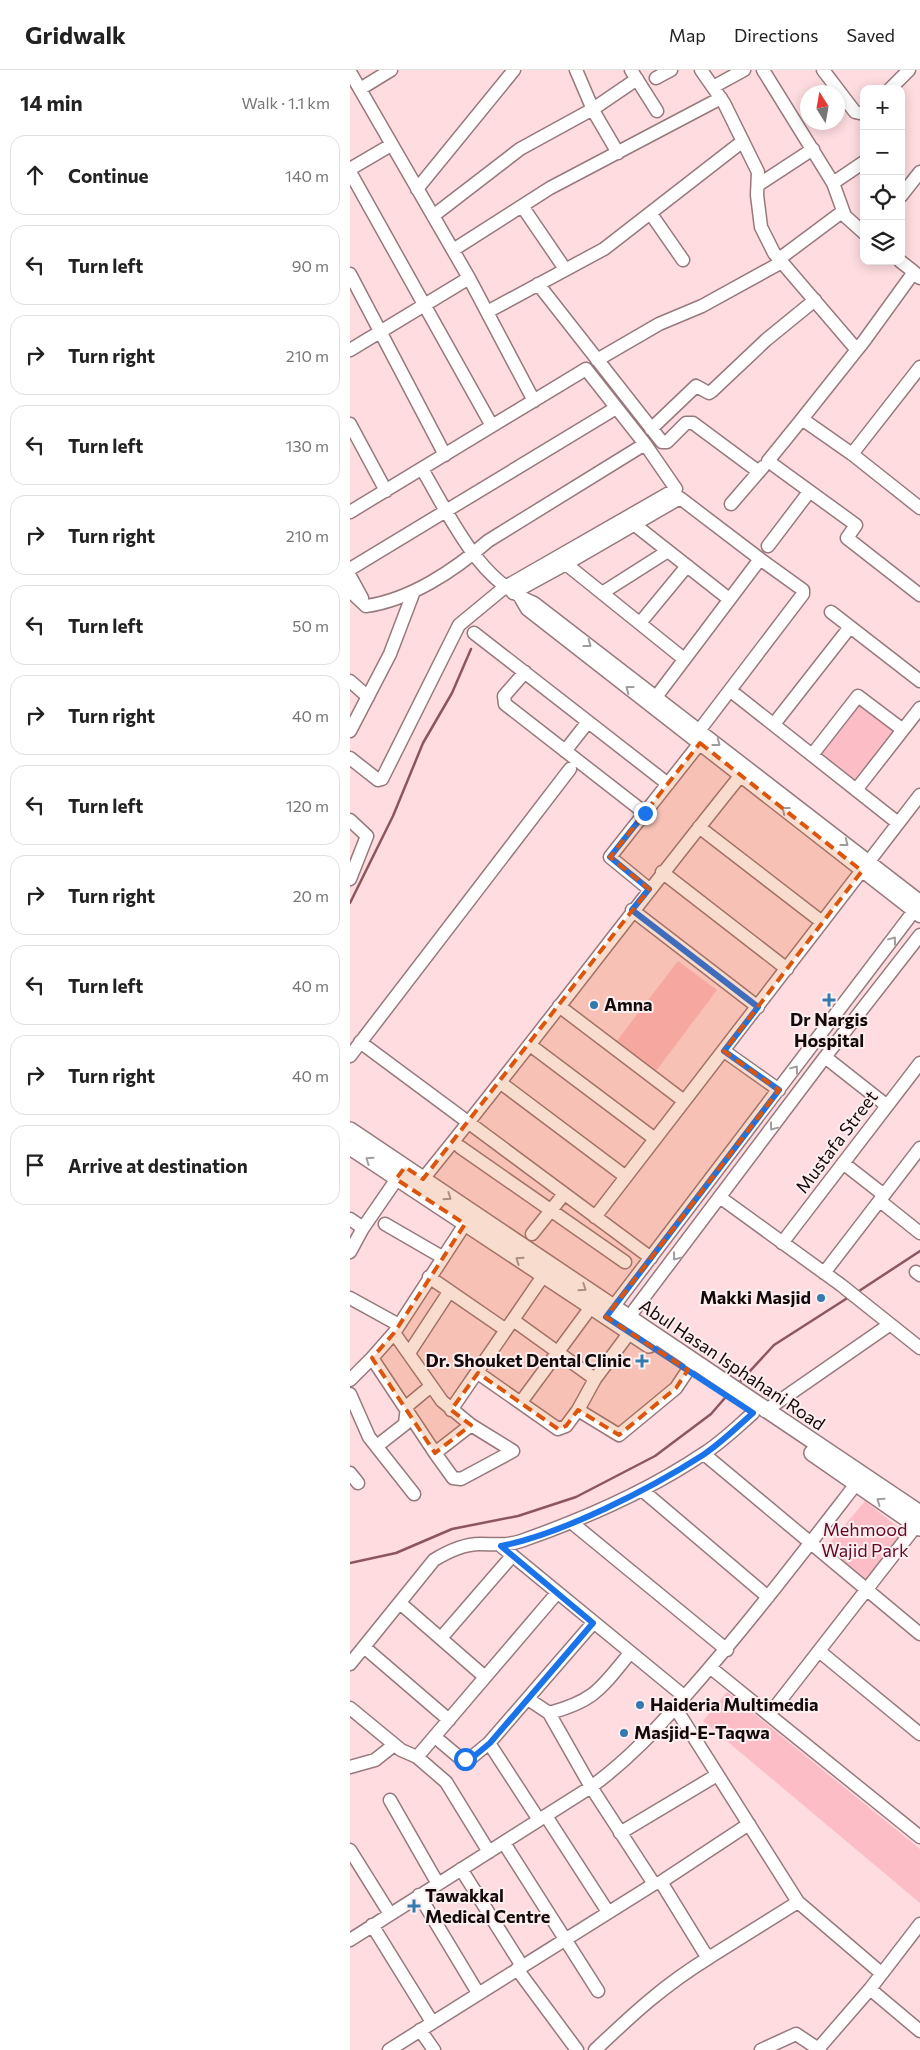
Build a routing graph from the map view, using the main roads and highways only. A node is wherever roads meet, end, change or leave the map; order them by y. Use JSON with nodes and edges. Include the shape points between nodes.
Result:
{"nodes":[{"id":1,"x":350,"y":1130,"type":"edge"},
{"id":2,"x":350,"y":1147,"type":"edge"},
{"id":3,"x":401,"y":1173,"type":"junction"},
{"id":4,"x":609,"y":1312,"type":"junction"},
{"id":5,"x":759,"y":1410,"type":"junction"},
{"id":6,"x":919,"y":1522,"type":"edge"}],
"edges":[{"from":1,"to":3,"type":"main road","name":"Abul Hasan Isphahani Road"},
{"from":3,"to":2,"type":"main road","name":"Abul Hasan Isphahani Road","one_way":true},
{"from":3,"to":4,"type":"main road","name":"Abul Hasan Isphahani Road","one_way":true,"via":[[422,1180]]},
{"from":4,"to":3,"type":"main road","name":"Abul Hasan Isphahani Road","one_way":true,"via":[[591,1307],[465,1224]]},
{"from":4,"to":5,"type":"main road","name":"Abul Hasan Isphahani Road"},
{"from":5,"to":6,"type":"main road","name":"Abul Hasan Isphahani Road"},
{"from":6,"to":5,"type":"main road","name":"Abul Hasan Isphahani Road","one_way":true,"via":[[856,1484]]}]}
